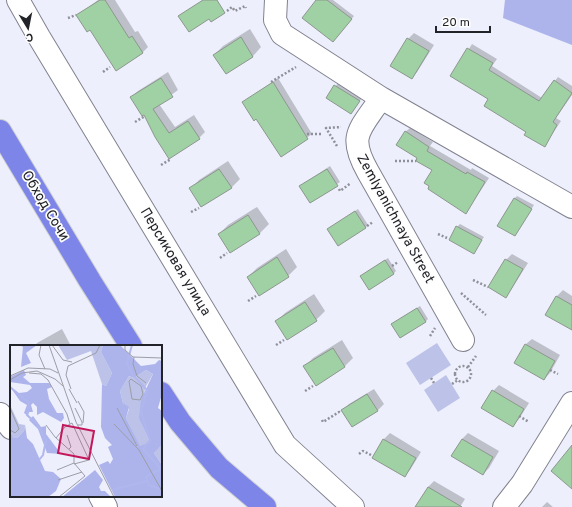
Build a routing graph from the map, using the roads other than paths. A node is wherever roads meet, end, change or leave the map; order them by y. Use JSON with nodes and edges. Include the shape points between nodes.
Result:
{"nodes":[{"id":1,"x":18,"y":0,"type":"edge"},
{"id":2,"x":276,"y":0,"type":"edge"},
{"id":3,"x":381,"y":98,"type":"junction"},
{"id":4,"x":0,"y":131,"type":"edge"},
{"id":5,"x":572,"y":207,"type":"edge"},
{"id":6,"x":462,"y":340,"type":"dead end"},
{"id":7,"x":130,"y":345,"type":"edge"},
{"id":8,"x":162,"y":395,"type":"edge"},
{"id":9,"x":572,"y":403,"type":"edge"},
{"id":10,"x":0,"y":414,"type":"edge"},
{"id":11,"x":10,"y":427,"type":"edge"},
{"id":12,"x":10,"y":435,"type":"edge"},
{"id":13,"x":0,"y":440,"type":"edge"},
{"id":14,"x":101,"y":497,"type":"edge"},
{"id":15,"x":106,"y":507,"type":"edge"},
{"id":16,"x":265,"y":507,"type":"edge"},
{"id":17,"x":353,"y":507,"type":"edge"},
{"id":18,"x":504,"y":507,"type":"edge"}],
"edges":[{"from":1,"to":17,"type":"street","name":"Персиковая улица","via":[[285,444]]},
{"from":2,"to":3,"type":"street","via":[[275,20],[282,34]]},
{"from":3,"to":5,"type":"street"},
{"from":3,"to":6,"type":"street","name":"Zemlyanichnaya Street","via":[[360,129],[357,148]]},
{"from":4,"to":7,"type":"highway","name":"Обход Сочи"},
{"from":8,"to":16,"type":"highway","via":[[180,422],[219,468]]},
{"from":9,"to":18,"type":"street","via":[[522,484]]},
{"from":10,"to":11,"type":"street"},
{"from":12,"to":13,"type":"street"},
{"from":14,"to":15,"type":"street"}]}
